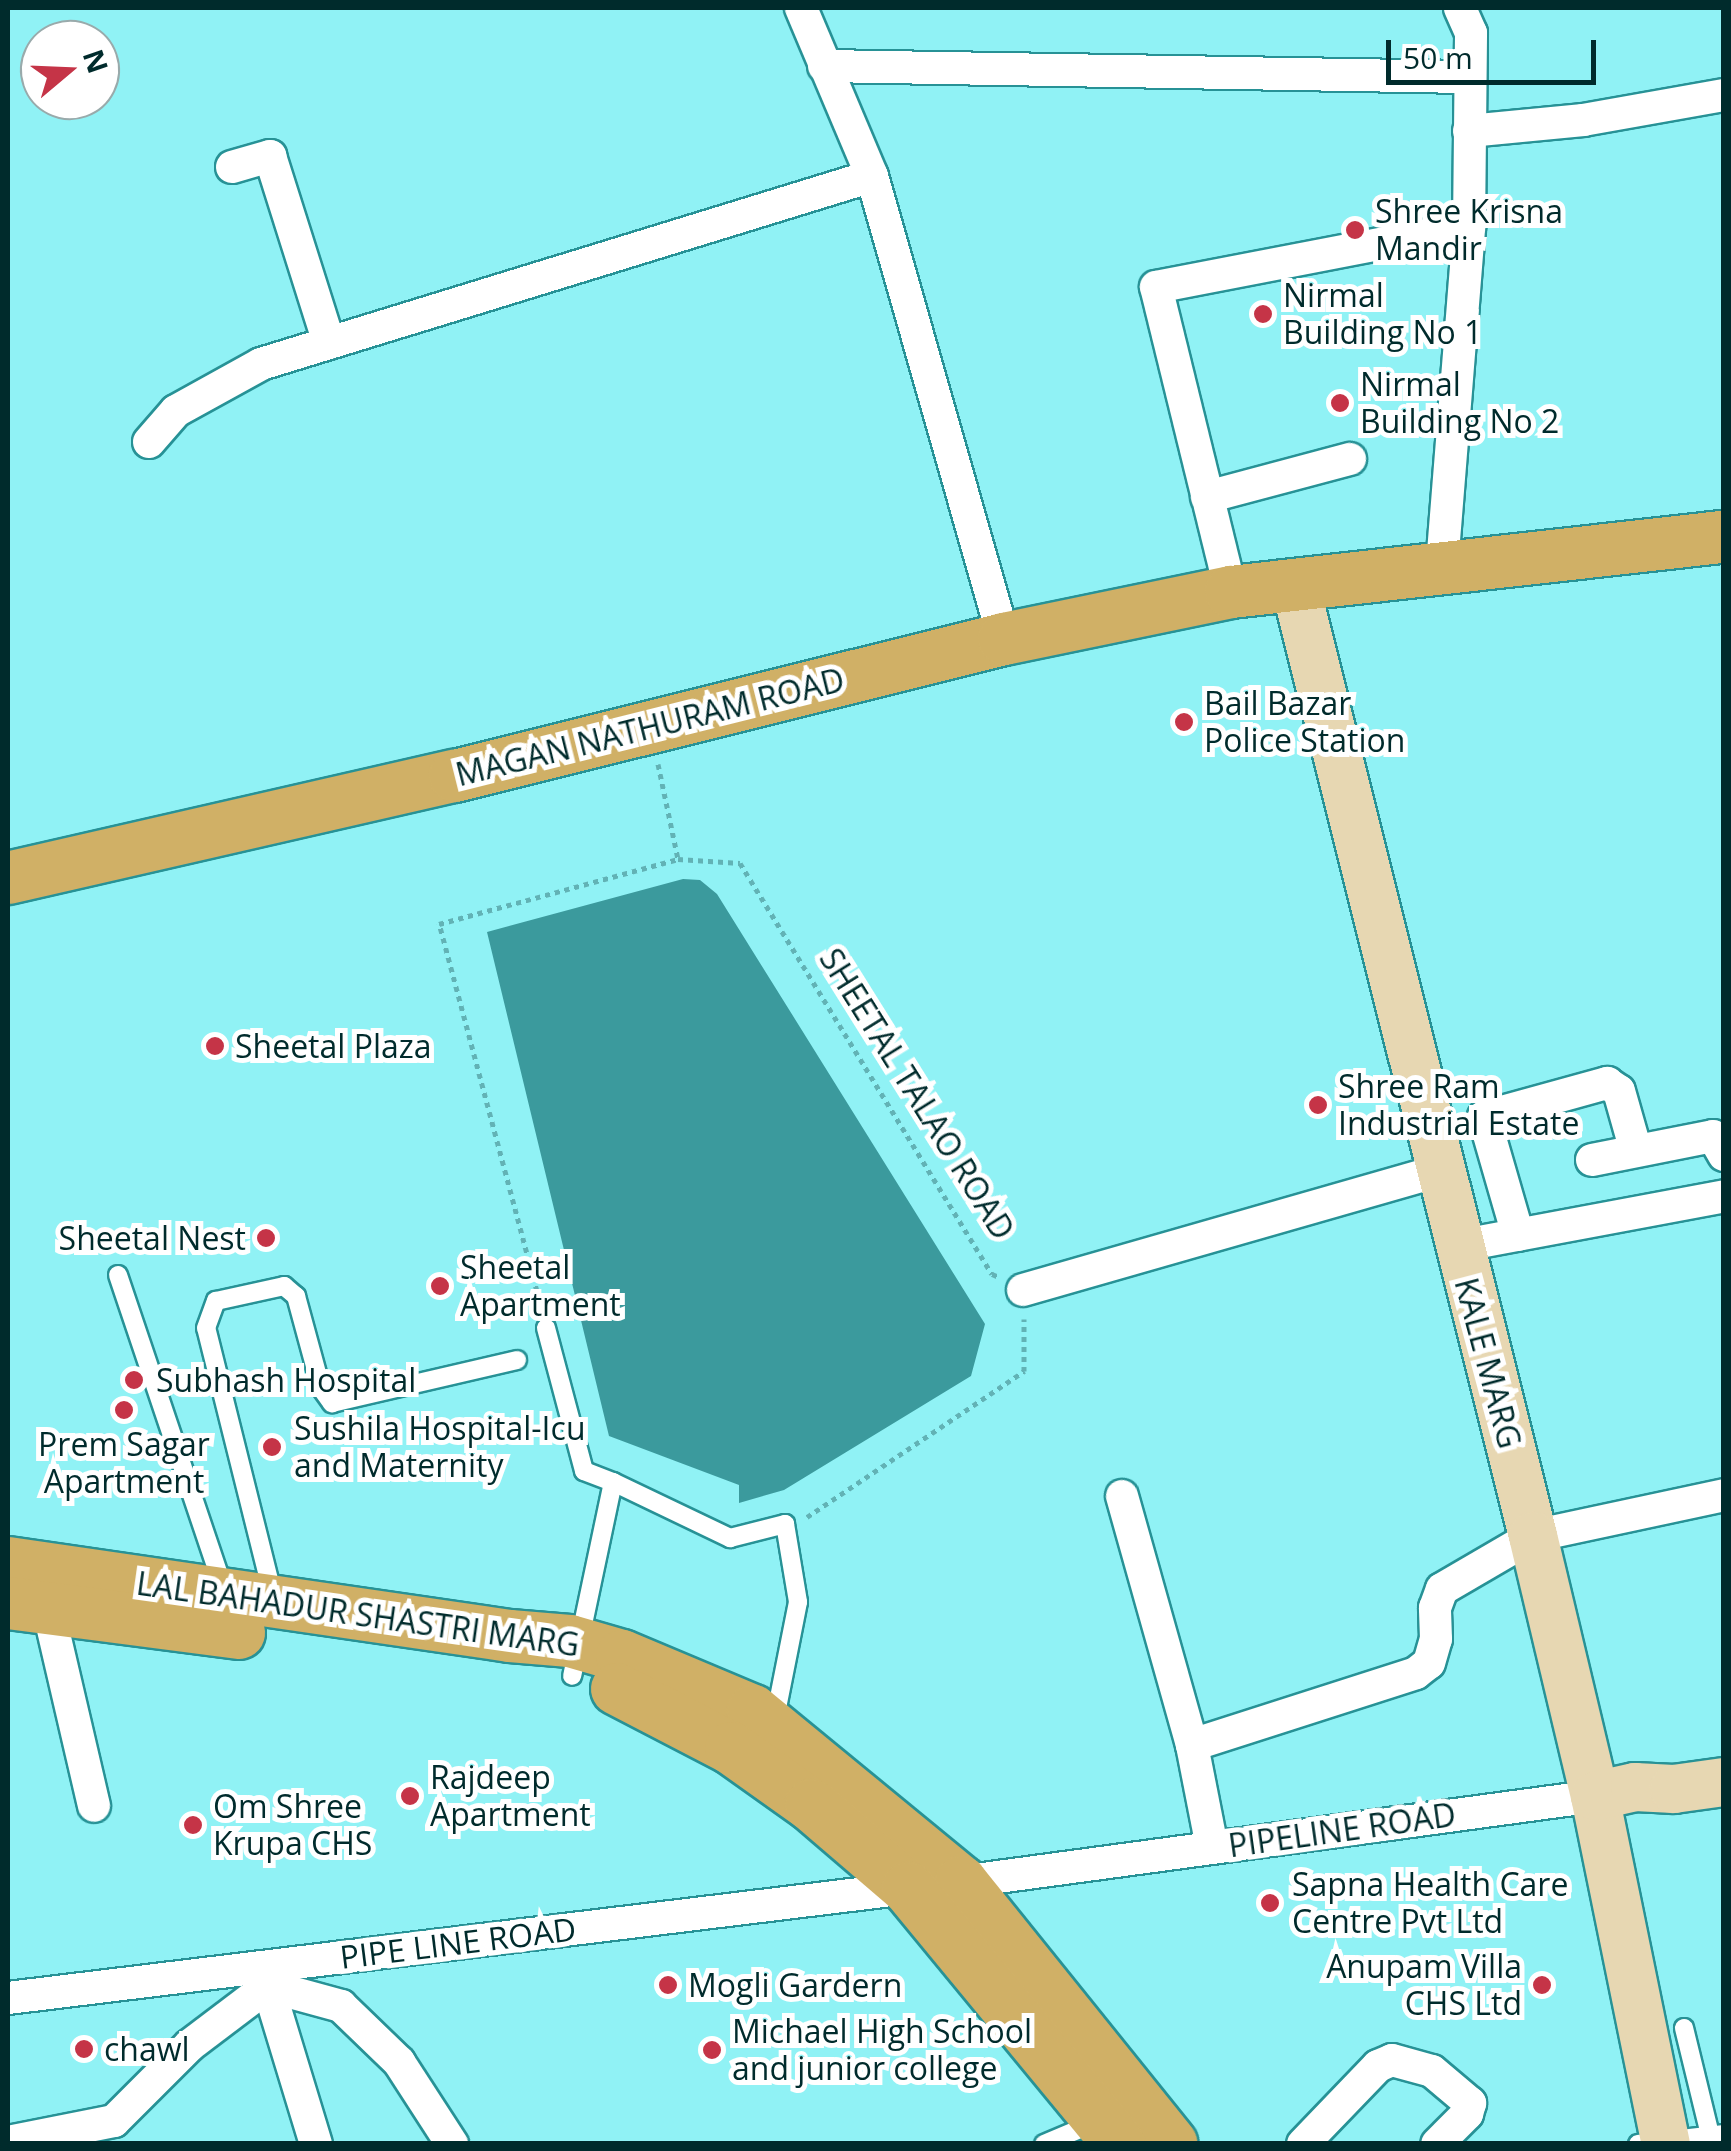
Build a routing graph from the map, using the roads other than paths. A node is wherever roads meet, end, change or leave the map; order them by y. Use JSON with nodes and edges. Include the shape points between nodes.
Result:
{"nodes":[{"id":1,"x":801,"y":8,"type":"edge"},
{"id":2,"x":1460,"y":8,"type":"edge"},
{"id":3,"x":824,"y":66,"type":"junction"},
{"id":4,"x":1470,"y":77,"type":"junction"},
{"id":5,"x":1724,"y":95,"type":"edge"},
{"id":6,"x":1469,"y":131,"type":"junction"},
{"id":7,"x":232,"y":167,"type":"dead end"},
{"id":8,"x":872,"y":176,"type":"junction"},
{"id":9,"x":1469,"y":228,"type":"junction"},
{"id":10,"x":330,"y":343,"type":"junction"},
{"id":11,"x":149,"y":442,"type":"dead end"},
{"id":12,"x":1350,"y":459,"type":"dead end"},
{"id":13,"x":1208,"y":497,"type":"junction"},
{"id":14,"x":1724,"y":536,"type":"edge"},
{"id":15,"x":1442,"y":566,"type":"junction"},
{"id":16,"x":1295,"y":585,"type":"junction"},
{"id":17,"x":1231,"y":592,"type":"junction"},
{"id":18,"x":1004,"y":639,"type":"junction"},
{"id":19,"x":8,"y":878,"type":"edge"},
{"id":20,"x":1487,"y":1136,"type":"junction"},
{"id":21,"x":1636,"y":1151,"type":"junction"},
{"id":22,"x":1724,"y":1155,"type":"edge"},
{"id":23,"x":1592,"y":1160,"type":"dead end"},
{"id":24,"x":1436,"y":1161,"type":"junction"},
{"id":25,"x":1724,"y":1196,"type":"edge"},
{"id":26,"x":1518,"y":1235,"type":"junction"},
{"id":27,"x":1458,"y":1246,"type":"junction"},
{"id":28,"x":118,"y":1275,"type":"dead end"},
{"id":29,"x":1023,"y":1290,"type":"road end"},
{"id":30,"x":546,"y":1328,"type":"road end"},
{"id":31,"x":517,"y":1360,"type":"dead end"},
{"id":32,"x":613,"y":1482,"type":"junction"},
{"id":33,"x":1122,"y":1496,"type":"dead end"},
{"id":34,"x":1723,"y":1499,"type":"edge"},
{"id":35,"x":1534,"y":1536,"type":"junction"},
{"id":36,"x":8,"y":1563,"type":"edge"},
{"id":37,"x":250,"y":1598,"type":"junction"},
{"id":38,"x":28,"y":1605,"type":"edge"},
{"id":39,"x":573,"y":1659,"type":"junction"},
{"id":40,"x":774,"y":1728,"type":"junction"},
{"id":41,"x":1192,"y":1746,"type":"junction"},
{"id":42,"x":1724,"y":1757,"type":"edge"},
{"id":43,"x":1724,"y":1782,"type":"edge"},
{"id":44,"x":1615,"y":1792,"type":"junction"},
{"id":45,"x":94,"y":1806,"type":"dead end"},
{"id":46,"x":1212,"y":1848,"type":"junction"},
{"id":47,"x":960,"y":1882,"type":"junction"},
{"id":48,"x":908,"y":1888,"type":"junction"},
{"id":49,"x":268,"y":1986,"type":"junction"},
{"id":50,"x":8,"y":1998,"type":"edge"},
{"id":51,"x":1684,"y":2028,"type":"dead end"},
{"id":52,"x":1110,"y":2132,"type":"edge"},
{"id":53,"x":84,"y":2136,"type":"edge"},
{"id":54,"x":1681,"y":2139,"type":"edge"},
{"id":55,"x":8,"y":2142,"type":"edge"},
{"id":56,"x":316,"y":2144,"type":"edge"},
{"id":57,"x":452,"y":2144,"type":"edge"},
{"id":58,"x":1044,"y":2144,"type":"edge"},
{"id":59,"x":1172,"y":2144,"type":"edge"},
{"id":60,"x":1303,"y":2144,"type":"edge"},
{"id":61,"x":1438,"y":2144,"type":"edge"}],
"edges":[{"from":1,"to":3,"type":"street"},
{"from":2,"to":4,"type":"street","via":[[1471,33]]},
{"from":3,"to":4,"type":"street"},
{"from":3,"to":8,"type":"street"},
{"from":4,"to":6,"type":"street"},
{"from":5,"to":6,"type":"street","via":[[1583,120]]},
{"from":6,"to":9,"type":"street"},
{"from":7,"to":10,"type":"street","via":[[270,156]]},
{"from":8,"to":10,"type":"street"},
{"from":8,"to":18,"type":"street"},
{"from":9,"to":13,"type":"street","via":[[1156,287]]},
{"from":9,"to":15,"type":"street"},
{"from":10,"to":11,"type":"street","via":[[261,364],[176,410]]},
{"from":12,"to":13,"type":"street"},
{"from":13,"to":17,"type":"street"},
{"from":14,"to":15,"type":"main road","name":"MAGAN NATHURAM ROAD"},
{"from":15,"to":16,"type":"main road","name":"MAGAN NATHURAM ROAD"},
{"from":16,"to":17,"type":"main road","name":"MAGAN NATHURAM ROAD"},
{"from":16,"to":24,"type":"main road","name":"KALE MARG"},
{"from":17,"to":18,"type":"main road","name":"MAGAN NATHURAM ROAD"},
{"from":18,"to":19,"type":"main road","name":"MAGAN NATHURAM ROAD"},
{"from":20,"to":21,"type":"street","via":[[1483,1121],[1489,1114],[1608,1083],[1619,1092]]},
{"from":20,"to":24,"type":"street"},
{"from":20,"to":26,"type":"street"},
{"from":21,"to":22,"type":"street","via":[[1713,1136]]},
{"from":21,"to":23,"type":"street"},
{"from":24,"to":27,"type":"main road","name":"KALE MARG"},
{"from":24,"to":29,"type":"street"},
{"from":25,"to":26,"type":"street"},
{"from":26,"to":27,"type":"street"},
{"from":27,"to":35,"type":"main road","name":"KALE MARG"},
{"from":28,"to":37,"type":"lane"},
{"from":30,"to":32,"type":"lane","via":[[584,1471]]},
{"from":31,"to":37,"type":"lane","via":[[332,1403],[321,1388],[296,1296],[284,1286],[216,1301],[206,1328]]},
{"from":32,"to":39,"type":"lane"},
{"from":32,"to":40,"type":"lane","via":[[730,1538],[786,1524],[798,1602]]},
{"from":33,"to":41,"type":"street"},
{"from":34,"to":35,"type":"street"},
{"from":35,"to":41,"type":"street","via":[[1442,1589],[1429,1663],[1416,1674]]},
{"from":35,"to":44,"type":"main road","name":"KALE MARG"},
{"from":36,"to":37,"type":"main road","name":"LAL BAHADUR SHASTRI MARG"},
{"from":37,"to":39,"type":"main road","name":"LAL BAHADUR SHASTRI MARG"},
{"from":38,"to":39,"type":"main road","name":"LAL BAHADUR SHASTRI MARG"},
{"from":38,"to":45,"type":"street"},
{"from":39,"to":40,"type":"main road","name":"LAL BAHADUR SHASTRI MARG","via":[[622,1656],[753,1711]]},
{"from":39,"to":48,"type":"main road","name":"LAL BAHADUR SHASTRI MARG","via":[[730,1748],[811,1804]]},
{"from":40,"to":47,"type":"main road","name":"LAL BAHADUR SHASTRI MARG"},
{"from":41,"to":46,"type":"street"},
{"from":42,"to":44,"type":"main road","via":[[1672,1766]]},
{"from":43,"to":44,"type":"main road","name":"PIPELINE ROAD"},
{"from":44,"to":46,"type":"street","name":"PIPELINE ROAD"},
{"from":44,"to":54,"type":"main road","name":"KALE MARG"},
{"from":46,"to":47,"type":"street","name":"PIPELINE ROAD"},
{"from":47,"to":59,"type":"main road","name":"LAL BAHADUR SHASTRI MARG"},
{"from":48,"to":50,"type":"street","name":"PIPE LINE ROAD"},
{"from":48,"to":52,"type":"main road","name":"LAL BAHADUR SHASTRI MARG"},
{"from":49,"to":53,"type":"street","via":[[190,2045],[114,2121]]},
{"from":49,"to":56,"type":"street"},
{"from":49,"to":57,"type":"street","via":[[341,2006],[399,2062]]},
{"from":51,"to":54,"type":"lane"},
{"from":52,"to":58,"type":"lane"},
{"from":53,"to":55,"type":"street"},
{"from":60,"to":61,"type":"street","via":[[1378,2066],[1392,2060],[1432,2071],[1470,2103]]}]}
